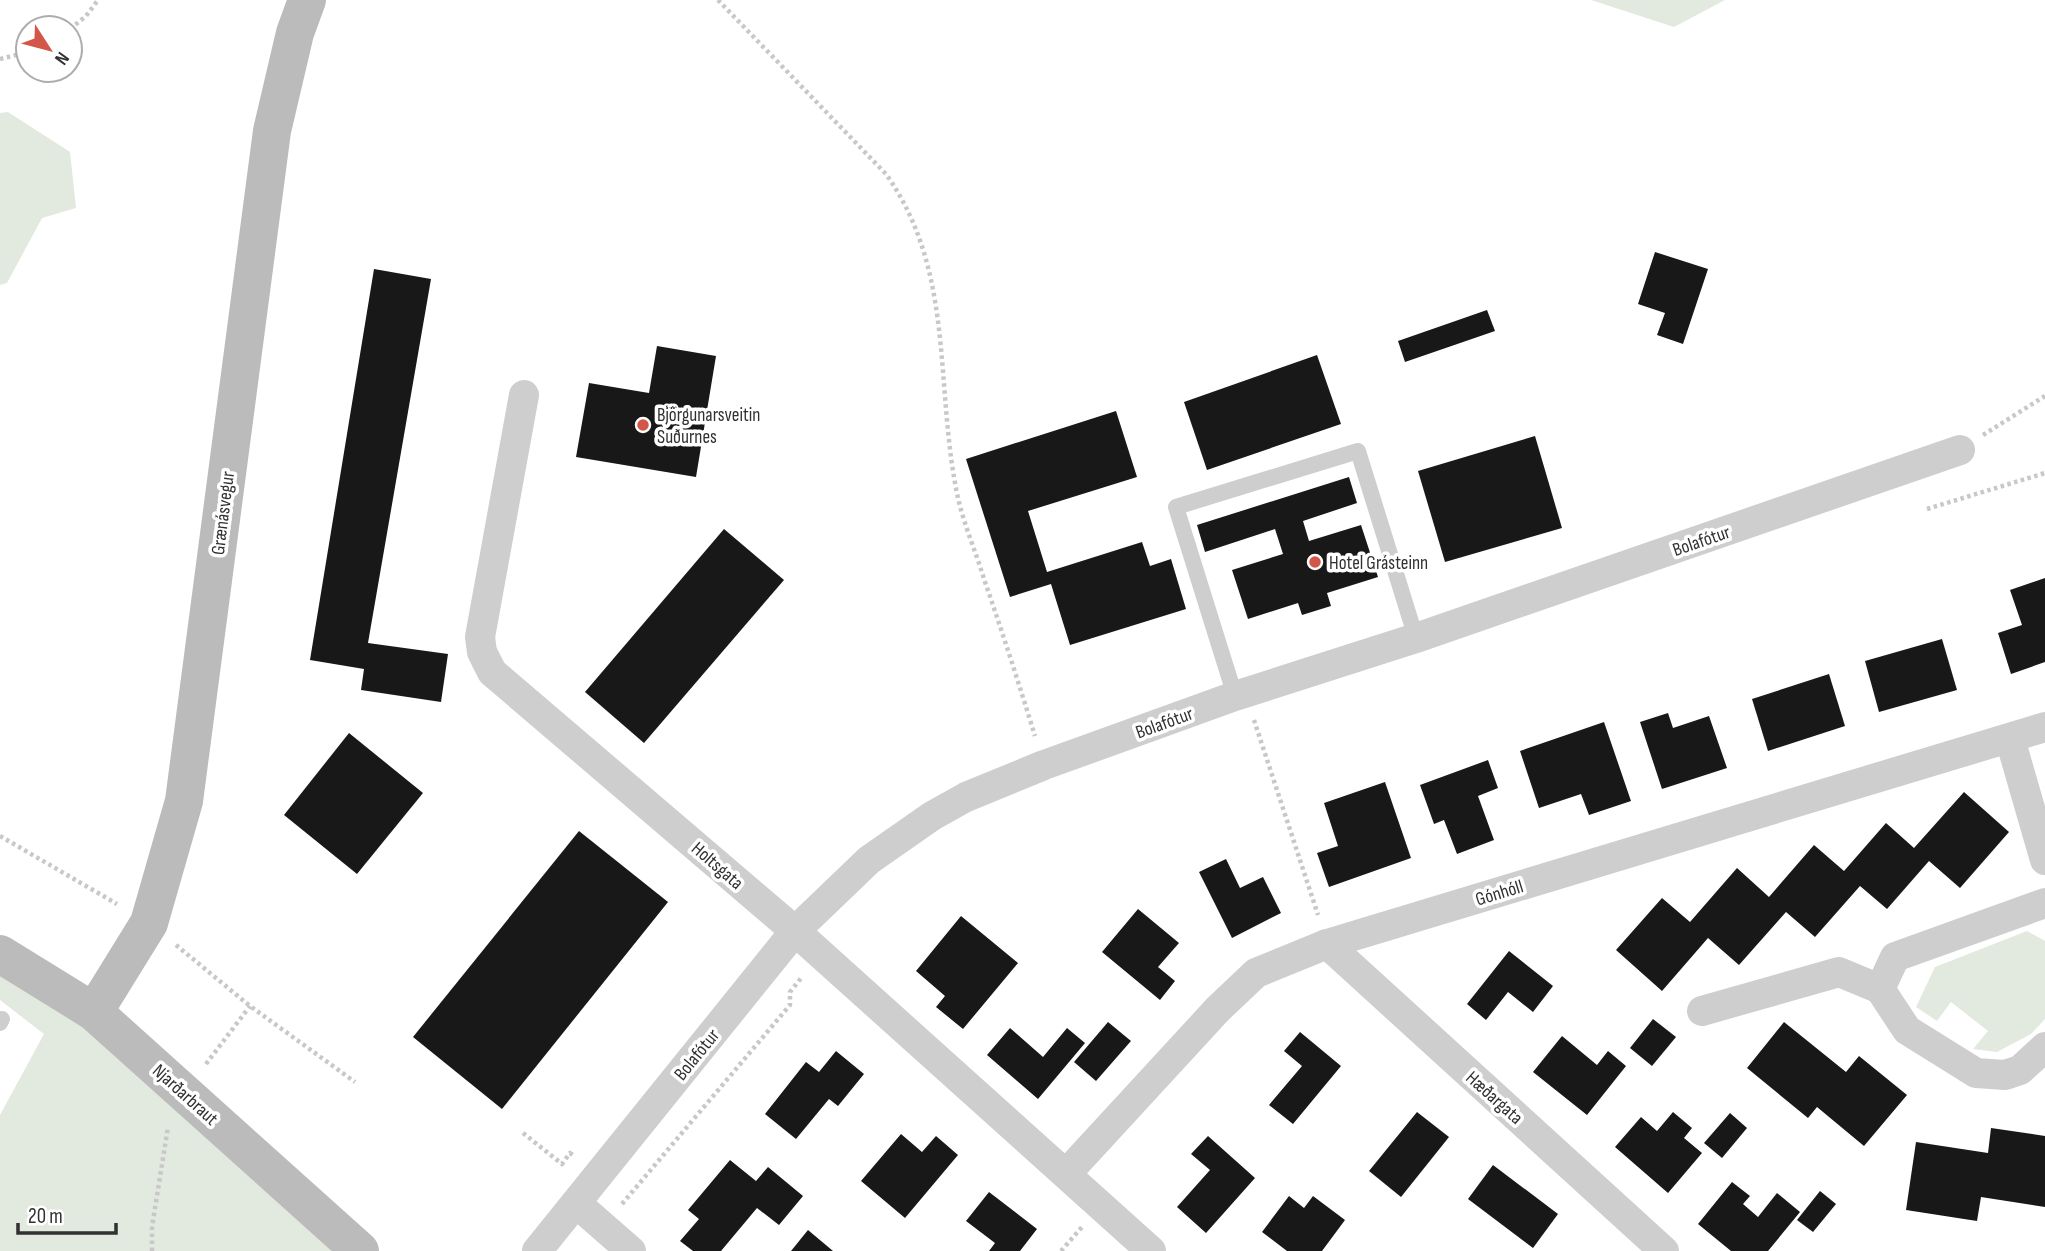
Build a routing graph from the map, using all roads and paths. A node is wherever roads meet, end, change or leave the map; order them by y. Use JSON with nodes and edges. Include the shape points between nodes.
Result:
{"nodes":[{"id":1,"x":98,"y":0,"type":"edge"},
{"id":2,"x":307,"y":0,"type":"edge"},
{"id":3,"x":718,"y":0,"type":"edge"},
{"id":4,"x":84,"y":18,"type":"edge"},
{"id":5,"x":524,"y":395,"type":"dead end"},
{"id":6,"x":2045,"y":396,"type":"edge"},
{"id":7,"x":1959,"y":450,"type":"joint"},
{"id":8,"x":2045,"y":473,"type":"edge"},
{"id":9,"x":1927,"y":509,"type":"dead end"},
{"id":10,"x":1416,"y":638,"type":"junction"},
{"id":11,"x":1235,"y":696,"type":"junction"},
{"id":12,"x":1253,"y":719,"type":"dead end"},
{"id":13,"x":2045,"y":727,"type":"edge"},
{"id":14,"x":2010,"y":739,"type":"junction"},
{"id":15,"x":1044,"y":765,"type":"junction"},
{"id":16,"x":0,"y":835,"type":"edge"},
{"id":17,"x":2045,"y":860,"type":"edge"},
{"id":18,"x":2045,"y":903,"type":"edge"},
{"id":19,"x":149,"y":923,"type":"junction"},
{"id":20,"x":795,"y":931,"type":"junction"},
{"id":21,"x":1327,"y":944,"type":"junction"},
{"id":22,"x":0,"y":954,"type":"edge"},
{"id":23,"x":820,"y":954,"type":"junction"},
{"id":24,"x":1880,"y":989,"type":"junction"},
{"id":25,"x":1702,"y":1011,"type":"dead end"},
{"id":26,"x":94,"y":1012,"type":"junction"},
{"id":27,"x":2045,"y":1047,"type":"edge"},
{"id":28,"x":355,"y":1082,"type":"dead end"},
{"id":29,"x":1066,"y":1174,"type":"junction"},
{"id":30,"x":576,"y":1203,"type":"junction"},
{"id":31,"x":604,"y":1227,"type":"junction"},
{"id":32,"x":360,"y":1251,"type":"edge"},
{"id":33,"x":537,"y":1251,"type":"edge"},
{"id":34,"x":631,"y":1251,"type":"edge"},
{"id":35,"x":1151,"y":1251,"type":"edge"},
{"id":36,"x":1664,"y":1251,"type":"edge"}],
"edges":[{"from":1,"to":4,"type":"path"},
{"from":2,"to":19,"type":"street","name":"Grænásvegur","via":[[272,131],[184,801]]},
{"from":3,"to":15,"type":"path","via":[[886,174],[906,202],[930,274],[943,341],[958,499]]},
{"from":5,"to":20,"type":"street","name":"Holtsgata","via":[[480,637],[492,672]]},
{"from":6,"to":7,"type":"path"},
{"from":7,"to":10,"type":"street","name":"Bolafótur"},
{"from":8,"to":9,"type":"path"},
{"from":10,"to":11,"type":"street","name":"Bolafótur"},
{"from":10,"to":11,"type":"lane","via":[[1358,451],[1176,507]]},
{"from":11,"to":15,"type":"street","name":"Bolafótur"},
{"from":12,"to":21,"type":"path"},
{"from":13,"to":14,"type":"street","name":"Gónhóll"},
{"from":14,"to":17,"type":"street"},
{"from":14,"to":21,"type":"street","name":"Gónhóll"},
{"from":15,"to":20,"type":"street","name":"Bolafótur","via":[[966,797],[899,838],[841,885]]},
{"from":16,"to":19,"type":"path"},
{"from":18,"to":24,"type":"street","via":[[1895,957]]},
{"from":19,"to":26,"type":"street","name":"Grænásvegur"},
{"from":19,"to":28,"type":"path","via":[[250,1006]]},
{"from":20,"to":23,"type":"street","name":"Holtsgata"},
{"from":20,"to":30,"type":"street","name":"Bolafótur"},
{"from":21,"to":29,"type":"street","name":"Gónhóll","via":[[1256,973]]},
{"from":21,"to":36,"type":"street","name":"Hæðargata"},
{"from":22,"to":26,"type":"street","name":"Njarðarbraut"},
{"from":23,"to":29,"type":"street","name":"Holtsgata"},
{"from":23,"to":31,"type":"path","via":[[790,992],[790,1005]]},
{"from":24,"to":25,"type":"street","via":[[1839,972]]},
{"from":24,"to":27,"type":"street","via":[[1907,1030],[1976,1073],[2005,1076],[2020,1070]]},
{"from":26,"to":32,"type":"street","name":"Njarðarbraut"},
{"from":29,"to":35,"type":"street","name":"Holtsgata"},
{"from":30,"to":31,"type":"street"},
{"from":30,"to":33,"type":"street","name":"Bolafótur"},
{"from":31,"to":34,"type":"street"}]}
